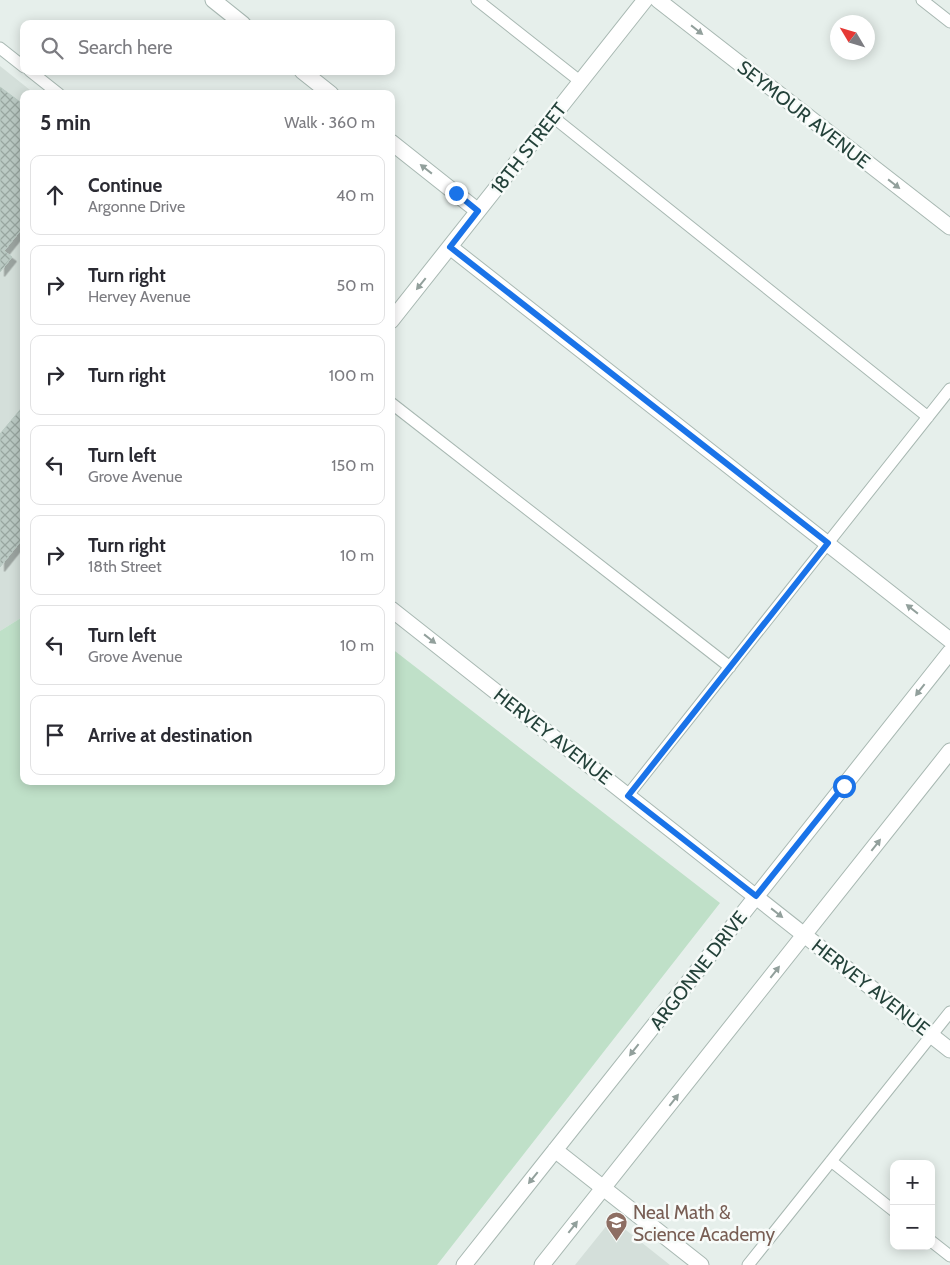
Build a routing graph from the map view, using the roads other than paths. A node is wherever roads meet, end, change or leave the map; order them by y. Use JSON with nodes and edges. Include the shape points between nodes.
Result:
{"nodes":[{"id":1,"x":213,"y":0,"type":"edge"},
{"id":2,"x":477,"y":0,"type":"edge"},
{"id":3,"x":646,"y":0,"type":"edge"},
{"id":4,"x":658,"y":0,"type":"edge"},
{"id":5,"x":922,"y":0,"type":"edge"},
{"id":6,"x":238,"y":20,"type":"edge"},
{"id":7,"x":950,"y":22,"type":"edge"},
{"id":8,"x":0,"y":48,"type":"edge"},
{"id":9,"x":20,"y":64,"type":"edge"},
{"id":10,"x":35,"y":75,"type":"edge"},
{"id":11,"x":307,"y":75,"type":"edge"},
{"id":12,"x":581,"y":82,"type":"junction"},
{"id":13,"x":54,"y":90,"type":"edge"},
{"id":14,"x":326,"y":90,"type":"edge"},
{"id":15,"x":553,"y":117,"type":"junction"},
{"id":16,"x":395,"y":145,"type":"edge"},
{"id":17,"x":478,"y":211,"type":"junction"},
{"id":18,"x":950,"y":227,"type":"edge"},
{"id":19,"x":450,"y":247,"type":"junction"},
{"id":20,"x":395,"y":315,"type":"edge"},
{"id":21,"x":950,"y":389,"type":"edge"},
{"id":22,"x":395,"y":406,"type":"edge"},
{"id":23,"x":928,"y":417,"type":"junction"},
{"id":24,"x":828,"y":543,"type":"junction"},
{"id":25,"x":395,"y":612,"type":"edge"},
{"id":26,"x":950,"y":640,"type":"edge"},
{"id":27,"x":950,"y":652,"type":"edge"},
{"id":28,"x":730,"y":667,"type":"junction"},
{"id":29,"x":950,"y":751,"type":"edge"},
{"id":30,"x":628,"y":796,"type":"junction"},
{"id":31,"x":756,"y":896,"type":"junction"},
{"id":32,"x":804,"y":935,"type":"junction"},
{"id":33,"x":950,"y":1012,"type":"edge"},
{"id":34,"x":931,"y":1035,"type":"junction"},
{"id":35,"x":950,"y":1050,"type":"edge"},
{"id":36,"x":555,"y":1150,"type":"junction"},
{"id":37,"x":831,"y":1161,"type":"junction"},
{"id":38,"x":603,"y":1188,"type":"junction"},
{"id":39,"x":890,"y":1208,"type":"edge"},
{"id":40,"x":935,"y":1244,"type":"edge"},
{"id":41,"x":950,"y":1256,"type":"edge"},
{"id":42,"x":464,"y":1265,"type":"edge"},
{"id":43,"x":542,"y":1265,"type":"edge"},
{"id":44,"x":700,"y":1265,"type":"edge"},
{"id":45,"x":748,"y":1265,"type":"edge"}],
"edges":[{"from":1,"to":6,"type":"street"},
{"from":2,"to":12,"type":"lane"},
{"from":3,"to":12,"type":"street","name":"18TH STREET"},
{"from":4,"to":18,"type":"street","name":"SEYMOUR AVENUE","one_way":true},
{"from":5,"to":7,"type":"lane"},
{"from":8,"to":9,"type":"lane"},
{"from":10,"to":13,"type":"lane"},
{"from":11,"to":14,"type":"street"},
{"from":12,"to":15,"type":"street","name":"18TH STREET"},
{"from":15,"to":17,"type":"street","name":"18TH STREET"},
{"from":15,"to":23,"type":"lane"},
{"from":17,"to":16,"type":"street","one_way":true},
{"from":17,"to":19,"type":"street","name":"18TH STREET"},
{"from":19,"to":20,"type":"street","name":"18TH STREET","one_way":true},
{"from":19,"to":24,"type":"street"},
{"from":21,"to":23,"type":"lane"},
{"from":22,"to":28,"type":"lane"},
{"from":23,"to":24,"type":"lane"},
{"from":26,"to":24,"type":"street","one_way":true},
{"from":24,"to":28,"type":"lane"},
{"from":25,"to":30,"type":"street","name":"HERVEY AVENUE","one_way":true},
{"from":27,"to":31,"type":"street","name":"ARGONNE DRIVE","one_way":true},
{"from":28,"to":30,"type":"lane"},
{"from":32,"to":29,"type":"street","one_way":true},
{"from":30,"to":31,"type":"street","name":"HERVEY AVENUE"},
{"from":31,"to":32,"type":"street","name":"HERVEY AVENUE","one_way":true},
{"from":31,"to":36,"type":"street","name":"ARGONNE DRIVE","one_way":true},
{"from":32,"to":34,"type":"street","name":"HERVEY AVENUE"},
{"from":38,"to":32,"type":"street","one_way":true},
{"from":33,"to":34,"type":"lane"},
{"from":34,"to":35,"type":"street","name":"HERVEY AVENUE"},
{"from":34,"to":37,"type":"lane"},
{"from":36,"to":38,"type":"street"},
{"from":36,"to":42,"type":"street","name":"ARGONNE DRIVE","one_way":true},
{"from":37,"to":39,"type":"lane"},
{"from":37,"to":45,"type":"lane"},
{"from":43,"to":38,"type":"street","one_way":true},
{"from":38,"to":44,"type":"street"},
{"from":40,"to":41,"type":"lane"}]}
